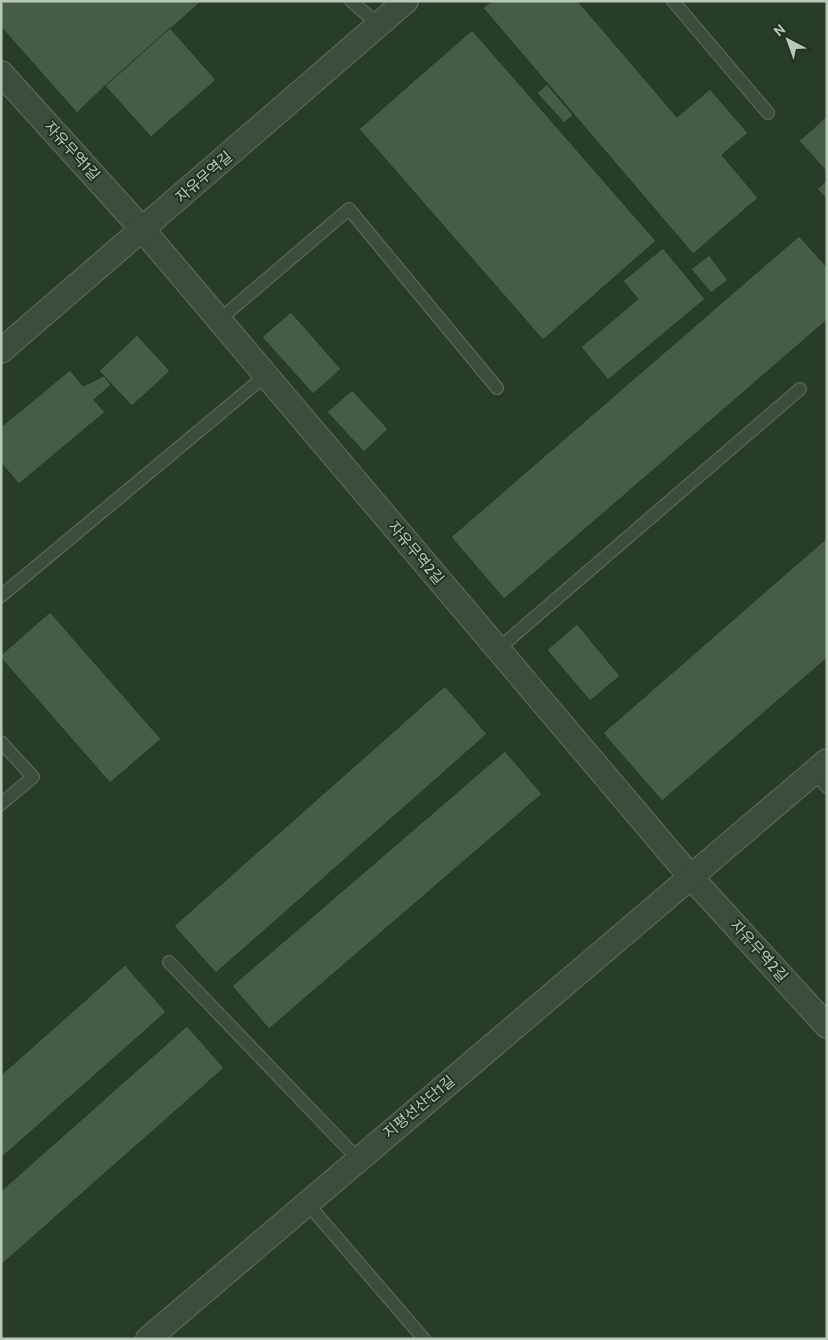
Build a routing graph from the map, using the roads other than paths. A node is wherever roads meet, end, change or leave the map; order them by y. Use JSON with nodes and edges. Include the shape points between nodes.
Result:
{"nodes":[{"id":1,"x":351,"y":1,"type":"edge"},
{"id":2,"x":406,"y":1,"type":"edge"},
{"id":3,"x":673,"y":1,"type":"edge"},
{"id":4,"x":379,"y":25,"type":"junction"},
{"id":5,"x":1,"y":73,"type":"edge"},
{"id":6,"x":768,"y":114,"type":"dead end"},
{"id":7,"x":143,"y":230,"type":"junction"},
{"id":8,"x":219,"y":320,"type":"junction"},
{"id":9,"x":1,"y":351,"type":"edge"},
{"id":10,"x":266,"y":376,"type":"junction"},
{"id":11,"x":497,"y":388,"type":"dead end"},
{"id":12,"x":800,"y":389,"type":"dead end"},
{"id":13,"x":1,"y":596,"type":"edge"},
{"id":14,"x":498,"y":649,"type":"junction"},
{"id":15,"x":1,"y":742,"type":"edge"},
{"id":16,"x":822,"y":773,"type":"edge"},
{"id":17,"x":1,"y":804,"type":"edge"},
{"id":18,"x":690,"y":876,"type":"junction"},
{"id":19,"x":169,"y":962,"type":"dead end"},
{"id":20,"x":827,"y":1026,"type":"edge"},
{"id":21,"x":358,"y":1159,"type":"junction"},
{"id":22,"x":307,"y":1203,"type":"junction"},
{"id":23,"x":148,"y":1339,"type":"edge"},
{"id":24,"x":424,"y":1339,"type":"edge"}],
"edges":[{"from":1,"to":4,"type":"lane"},
{"from":2,"to":4,"type":"street","name":"자유무역길"},
{"from":3,"to":6,"type":"lane"},
{"from":4,"to":7,"type":"street","name":"자유무역길"},
{"from":5,"to":7,"type":"street","name":"자유무역1길"},
{"from":7,"to":8,"type":"street","name":"자유무역2길"},
{"from":7,"to":9,"type":"street","name":"자유무역길"},
{"from":8,"to":10,"type":"street","name":"자유무역2길"},
{"from":8,"to":11,"type":"lane","via":[[349,209]]},
{"from":10,"to":13,"type":"lane"},
{"from":10,"to":14,"type":"street","name":"자유무역2길"},
{"from":12,"to":14,"type":"lane"},
{"from":14,"to":18,"type":"street","name":"자유무역2길"},
{"from":15,"to":17,"type":"lane","via":[[33,777]]},
{"from":16,"to":18,"type":"street"},
{"from":18,"to":20,"type":"street","name":"자유무역2길"},
{"from":18,"to":21,"type":"street","name":"지평선산단1길"},
{"from":19,"to":21,"type":"lane"},
{"from":21,"to":22,"type":"street","name":"지평선산단1길"},
{"from":22,"to":23,"type":"street","name":"지평선산단1길"},
{"from":22,"to":24,"type":"lane"}]}
